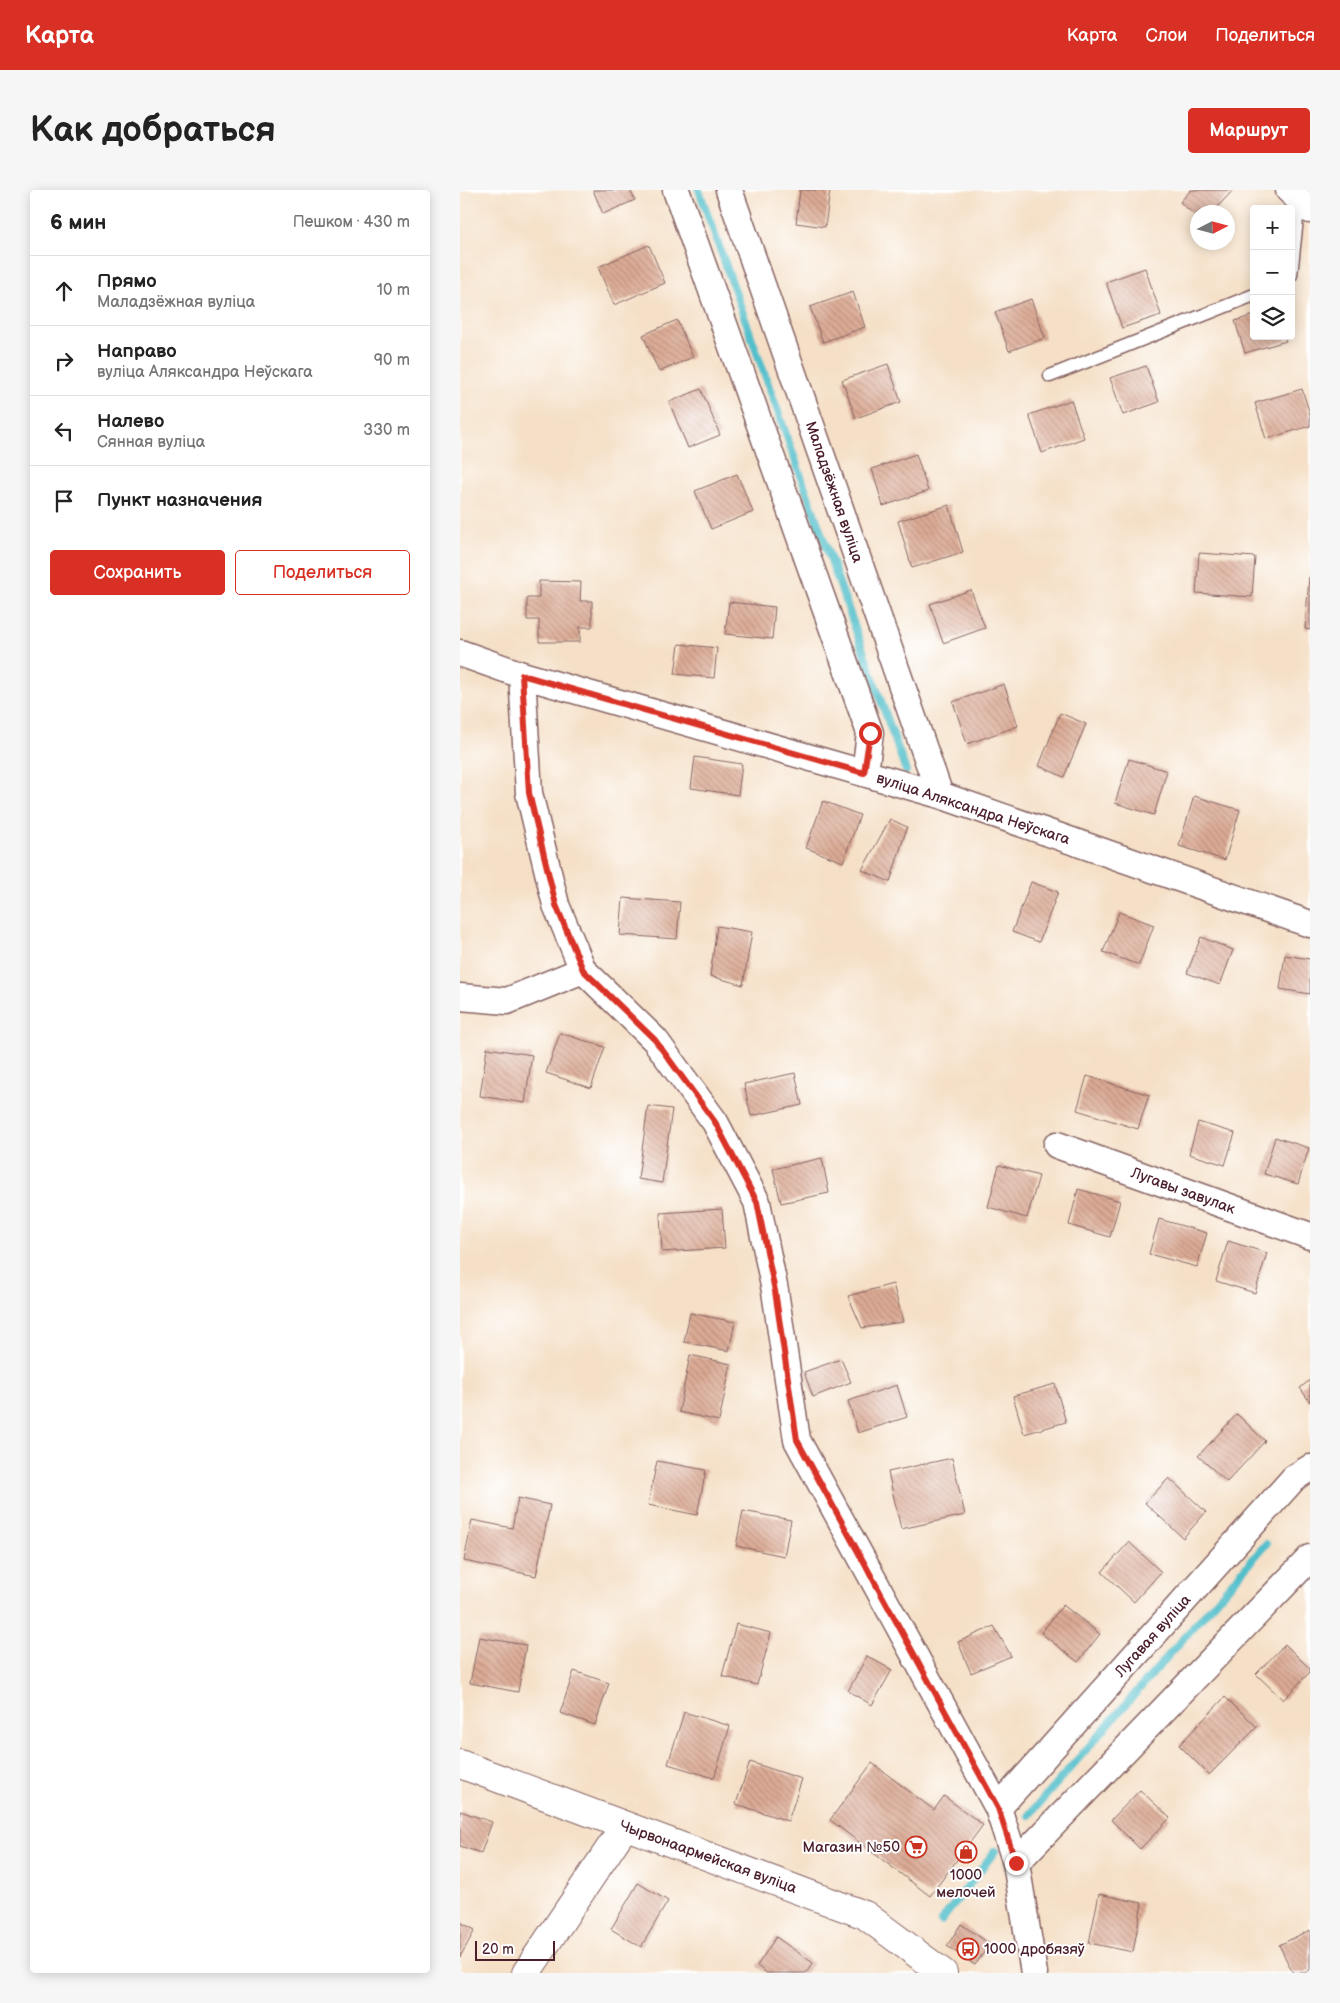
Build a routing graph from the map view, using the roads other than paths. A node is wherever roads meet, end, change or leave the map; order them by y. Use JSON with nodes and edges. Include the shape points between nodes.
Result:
{"nodes":[{"id":1,"x":676,"y":190,"type":"edge"},
{"id":2,"x":729,"y":190,"type":"edge"},
{"id":3,"x":1300,"y":200,"type":"edge"},
{"id":4,"x":1294,"y":250,"type":"edge"},
{"id":5,"x":1250,"y":297,"type":"edge"},
{"id":6,"x":1050,"y":376,"type":"dead end"},
{"id":7,"x":460,"y":653,"type":"edge"},
{"id":8,"x":522,"y":675,"type":"junction"},
{"id":9,"x":864,"y":773,"type":"junction"},
{"id":10,"x":940,"y":795,"type":"junction"},
{"id":11,"x":1310,"y":924,"type":"edge"},
{"id":12,"x":583,"y":970,"type":"junction"},
{"id":13,"x":460,"y":997,"type":"edge"},
{"id":14,"x":1057,"y":1145,"type":"dead end"},
{"id":15,"x":1310,"y":1236,"type":"edge"},
{"id":16,"x":1310,"y":1468,"type":"edge"},
{"id":17,"x":1310,"y":1558,"type":"edge"},
{"id":18,"x":460,"y":1764,"type":"edge"},
{"id":19,"x":998,"y":1808,"type":"junction"},
{"id":20,"x":625,"y":1826,"type":"junction"},
{"id":21,"x":1016,"y":1863,"type":"junction"},
{"id":22,"x":526,"y":1973,"type":"edge"},
{"id":23,"x":943,"y":1973,"type":"edge"},
{"id":24,"x":1034,"y":1973,"type":"edge"}],
"edges":[{"from":1,"to":9,"type":"street","via":[[870,733]]},
{"from":2,"to":10,"type":"street","name":"Маладзёжная вуліца"},
{"from":3,"to":4,"type":"lane"},
{"from":5,"to":6,"type":"lane"},
{"from":7,"to":8,"type":"street","name":"вуліца Аляксандра Неўскага"},
{"from":8,"to":9,"type":"street","name":"вуліца Аляксандра Неўскага"},
{"from":8,"to":12,"type":"street","via":[[529,793],[556,905]]},
{"from":9,"to":10,"type":"street","name":"вуліца Аляксандра Неўскага"},
{"from":10,"to":11,"type":"street","name":"вуліца Аляксандра Неўскага"},
{"from":12,"to":13,"type":"street","via":[[507,1001]]},
{"from":12,"to":19,"type":"street","via":[[655,1040],[715,1122],[757,1202],[775,1291],[797,1440]]},
{"from":14,"to":15,"type":"street","name":"Лугавы завулак"},
{"from":16,"to":19,"type":"street","name":"Лугавая вуліца","via":[[1294,1478]]},
{"from":17,"to":21,"type":"street"},
{"from":18,"to":20,"type":"main road","name":"Чырвонаармейская вуліца"},
{"from":19,"to":21,"type":"street"},
{"from":20,"to":22,"type":"main road"},
{"from":20,"to":23,"type":"main road","name":"Чырвонаармейская вуліца","via":[[865,1915]]},
{"from":21,"to":24,"type":"street"}]}
